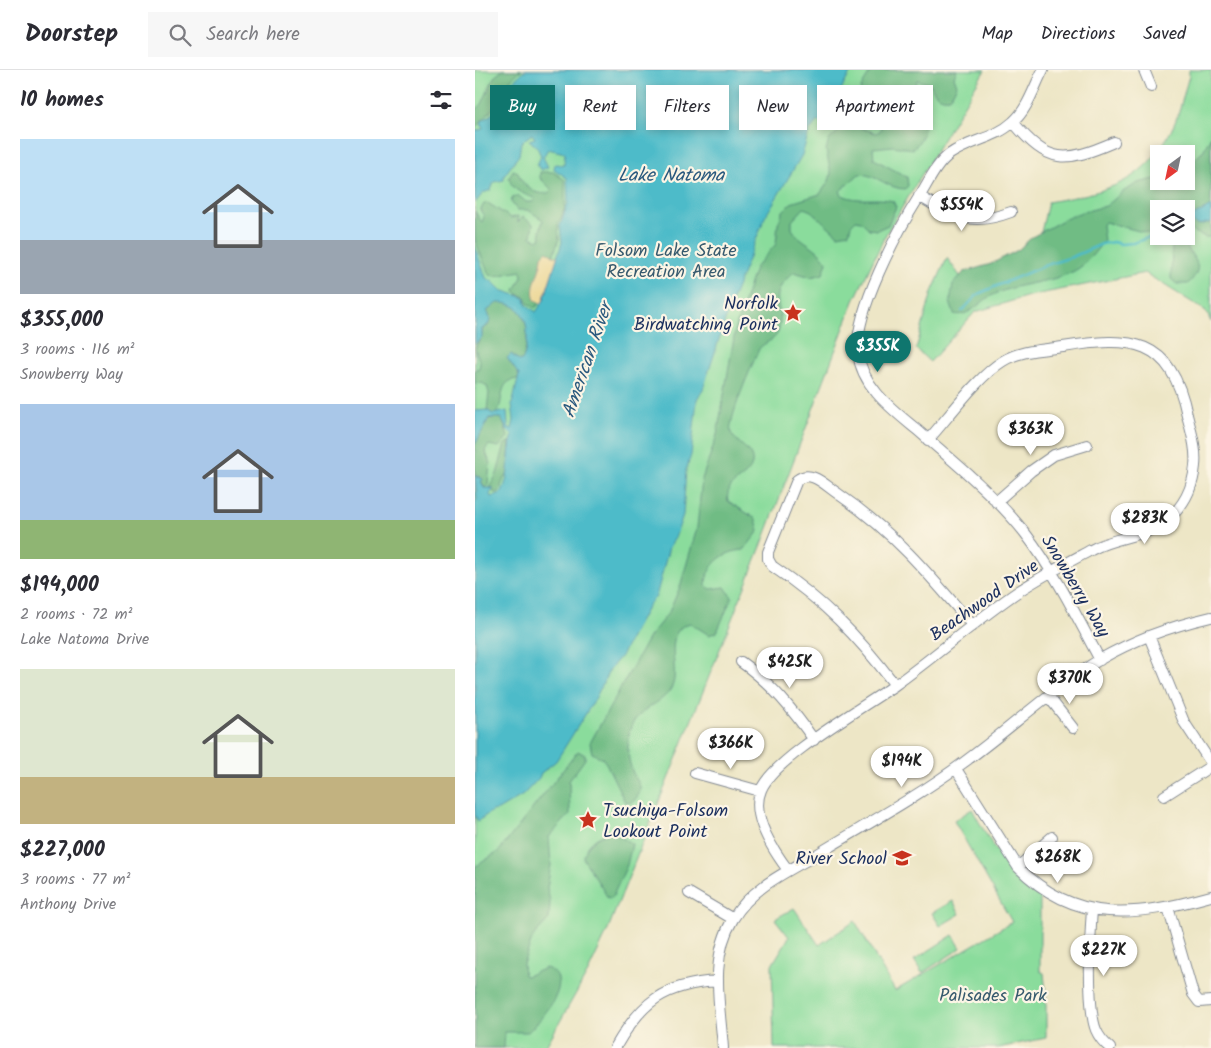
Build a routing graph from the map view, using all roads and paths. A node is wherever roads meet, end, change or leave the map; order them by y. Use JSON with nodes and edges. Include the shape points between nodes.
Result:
{"nodes":[{"id":1,"x":1043,"y":70,"type":"edge"},
{"id":2,"x":1144,"y":70,"type":"edge"},
{"id":3,"x":1151,"y":87,"type":"dead end"},
{"id":4,"x":1013,"y":122,"type":"junction"},
{"id":5,"x":1114,"y":142,"type":"dead end"},
{"id":6,"x":919,"y":196,"type":"junction"},
{"id":7,"x":1011,"y":212,"type":"dead end"},
{"id":8,"x":928,"y":440,"type":"junction"},
{"id":9,"x":1087,"y":444,"type":"dead end"},
{"id":10,"x":996,"y":502,"type":"junction"},
{"id":11,"x":1052,"y":572,"type":"junction"},
{"id":12,"x":1211,"y":617,"type":"edge"},
{"id":13,"x":973,"y":626,"type":"junction"},
{"id":14,"x":1149,"y":636,"type":"junction"},
{"id":15,"x":1099,"y":660,"type":"junction"},
{"id":16,"x":741,"y":662,"type":"dead end"},
{"id":17,"x":895,"y":685,"type":"junction"},
{"id":18,"x":1048,"y":696,"type":"junction"},
{"id":19,"x":1073,"y":728,"type":"dead end"},
{"id":20,"x":814,"y":740,"type":"junction"},
{"id":21,"x":1211,"y":764,"type":"edge"},
{"id":22,"x":956,"y":769,"type":"junction"},
{"id":23,"x":695,"y":773,"type":"dead end"},
{"id":24,"x":760,"y":791,"type":"junction"},
{"id":25,"x":1164,"y":796,"type":"dead end"},
{"id":26,"x":1052,"y":837,"type":"dead end"},
{"id":27,"x":1018,"y":867,"type":"junction"},
{"id":28,"x":788,"y":870,"type":"junction"},
{"id":29,"x":689,"y":893,"type":"dead end"},
{"id":30,"x":1211,"y":896,"type":"edge"},
{"id":31,"x":1168,"y":907,"type":"junction"},
{"id":32,"x":1092,"y":910,"type":"junction"},
{"id":33,"x":733,"y":919,"type":"junction"},
{"id":34,"x":718,"y":982,"type":"junction"},
{"id":35,"x":1211,"y":1001,"type":"edge"},
{"id":36,"x":1107,"y":1047,"type":"edge"},
{"id":37,"x":615,"y":1048,"type":"edge"},
{"id":38,"x":723,"y":1048,"type":"edge"}],
"edges":[{"from":1,"to":4,"type":"street","name":"Snowberry Way","via":[[1027,103]]},
{"from":2,"to":3,"type":"street"},
{"from":4,"to":5,"type":"street","via":[[1033,145],[1043,152],[1060,156],[1078,156]]},
{"from":4,"to":6,"type":"street","name":"Snowberry Way","via":[[996,134],[949,155]]},
{"from":6,"to":7,"type":"street","via":[[962,219],[992,219]]},
{"from":6,"to":8,"type":"street","name":"Snowberry Way","via":[[893,239],[859,327],[859,353],[863,371],[882,401]]},
{"from":8,"to":10,"type":"street","name":"Snowberry Way"},
{"from":8,"to":11,"type":"street","name":"Beachwood Drive","via":[[989,372],[1001,362],[1022,353],[1105,340],[1121,341],[1151,351],[1168,366],[1183,394],[1195,454],[1192,484],[1185,498],[1176,511],[1158,526],[1095,547]]},
{"from":9,"to":10,"type":"street","via":[[1054,456],[1031,471]]},
{"from":10,"to":11,"type":"street","name":"Snowberry Way","via":[[1024,532]]},
{"from":11,"to":13,"type":"street","name":"Beachwood Drive","via":[[1013,595]]},
{"from":11,"to":15,"type":"street","name":"Snowberry Way"},
{"from":12,"to":14,"type":"street"},
{"from":13,"to":17,"type":"street","name":"Beachwood Drive"},
{"from":13,"to":17,"type":"street","via":[[890,533],[811,475],[801,476],[768,552],[769,562],[806,589],[846,625]]},
{"from":14,"to":15,"type":"street"},
{"from":14,"to":21,"type":"street","via":[[1184,722]]},
{"from":15,"to":18,"type":"street"},
{"from":16,"to":20,"type":"street","via":[[769,684]]},
{"from":17,"to":20,"type":"street","name":"Beachwood Drive"},
{"from":18,"to":19,"type":"street"},
{"from":18,"to":22,"type":"street"},
{"from":20,"to":24,"type":"street","name":"Beachwood Drive","via":[[774,770]]},
{"from":21,"to":25,"type":"street"},
{"from":22,"to":27,"type":"street"},
{"from":22,"to":28,"type":"street"},
{"from":23,"to":24,"type":"street"},
{"from":24,"to":28,"type":"street","via":[[759,816]]},
{"from":26,"to":27,"type":"street"},
{"from":27,"to":32,"type":"street","via":[[1051,894]]},
{"from":28,"to":33,"type":"street","via":[[749,898]]},
{"from":29,"to":33,"type":"street"},
{"from":30,"to":31,"type":"street"},
{"from":31,"to":32,"type":"street","via":[[1122,913]]},
{"from":31,"to":35,"type":"street","via":[[1193,994],[1199,1002]]},
{"from":32,"to":36,"type":"street","via":[[1089,935],[1093,1017],[1095,1029]]},
{"from":33,"to":34,"type":"street","via":[[723,941]]},
{"from":34,"to":37,"type":"street","via":[[693,983],[655,998],[642,1008]]},
{"from":34,"to":38,"type":"street"}]}
